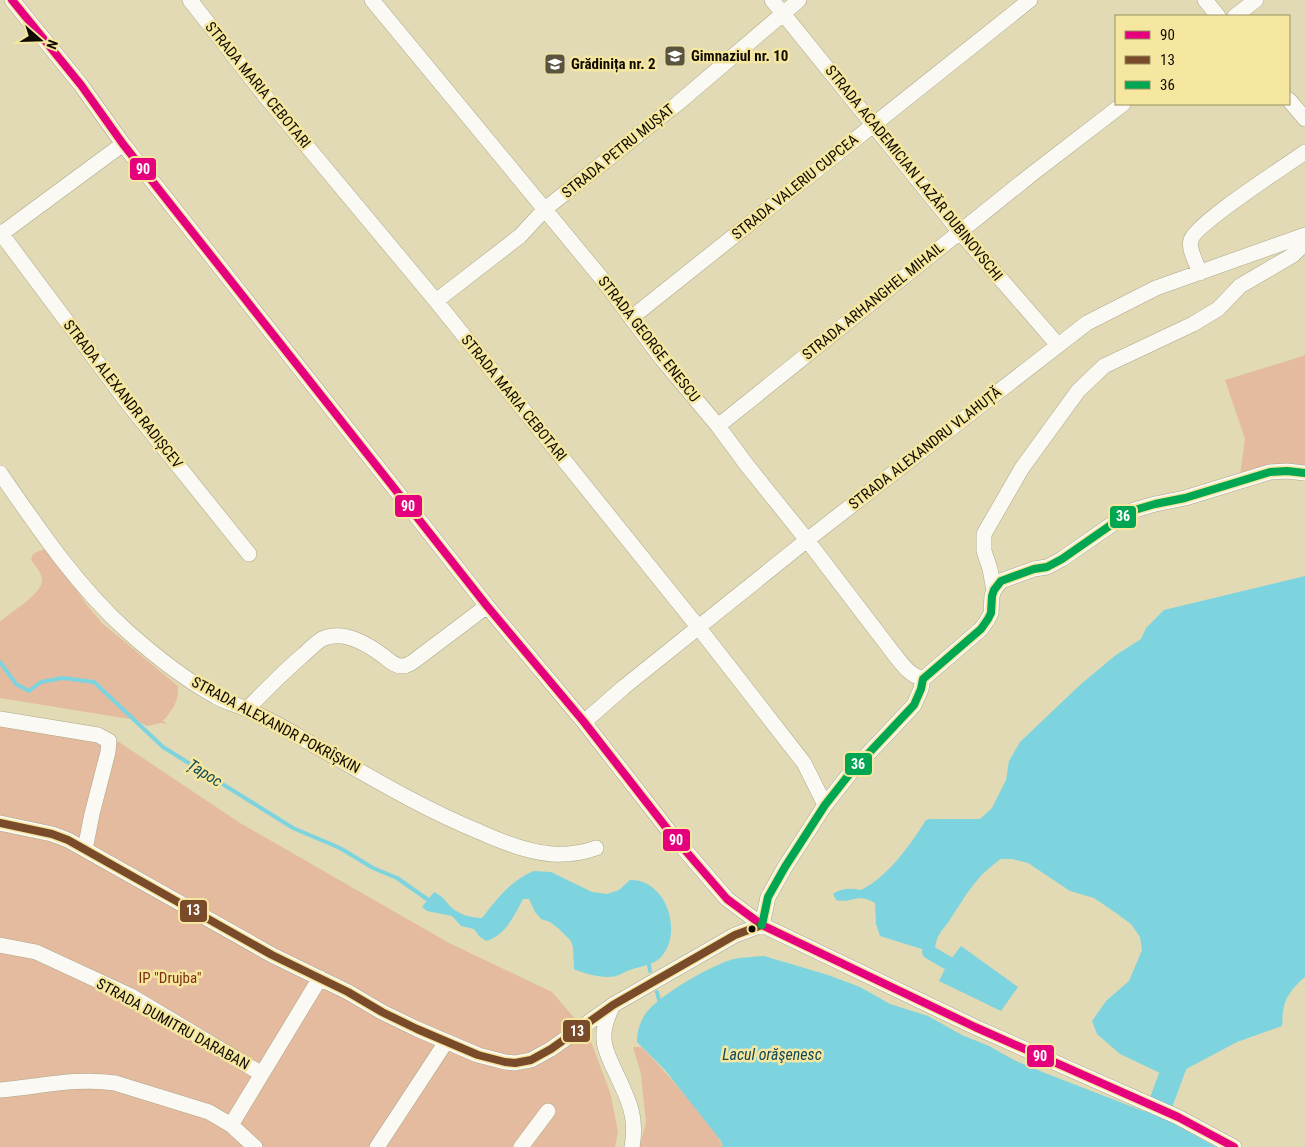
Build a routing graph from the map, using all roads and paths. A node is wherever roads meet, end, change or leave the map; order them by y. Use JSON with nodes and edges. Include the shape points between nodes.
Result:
{"nodes":[{"id":1,"x":12,"y":0,"type":"edge"},
{"id":2,"x":190,"y":0,"type":"edge"},
{"id":3,"x":372,"y":0,"type":"edge"},
{"id":4,"x":772,"y":0,"type":"edge"},
{"id":5,"x":799,"y":0,"type":"edge"},
{"id":6,"x":1030,"y":0,"type":"edge"},
{"id":7,"x":1205,"y":0,"type":"edge"},
{"id":8,"x":1256,"y":0,"type":"edge"},
{"id":9,"x":783,"y":14,"type":"junction"},
{"id":10,"x":1217,"y":15,"type":"edge"},
{"id":11,"x":1236,"y":15,"type":"edge"},
{"id":12,"x":1290,"y":101,"type":"edge"},
{"id":13,"x":1122,"y":105,"type":"edge"},
{"id":14,"x":1305,"y":119,"type":"edge"},
{"id":15,"x":873,"y":124,"type":"junction"},
{"id":16,"x":123,"y":144,"type":"junction"},
{"id":17,"x":1305,"y":152,"type":"edge"},
{"id":18,"x":545,"y":209,"type":"junction"},
{"id":19,"x":960,"y":232,"type":"junction"},
{"id":20,"x":1,"y":233,"type":"edge"},
{"id":21,"x":1304,"y":236,"type":"edge"},
{"id":22,"x":1200,"y":273,"type":"junction"},
{"id":23,"x":436,"y":301,"type":"junction"},
{"id":24,"x":631,"y":318,"type":"junction"},
{"id":25,"x":1058,"y":344,"type":"junction"},
{"id":26,"x":718,"y":426,"type":"junction"},
{"id":27,"x":0,"y":473,"type":"edge"},
{"id":28,"x":1305,"y":473,"type":"edge"},
{"id":29,"x":807,"y":540,"type":"junction"},
{"id":30,"x":249,"y":554,"type":"dead end"},
{"id":31,"x":994,"y":590,"type":"junction"},
{"id":32,"x":487,"y":606,"type":"junction"},
{"id":33,"x":699,"y":628,"type":"junction"},
{"id":34,"x":923,"y":679,"type":"junction"},
{"id":35,"x":246,"y":709,"type":"junction"},
{"id":36,"x":0,"y":719,"type":"edge"},
{"id":37,"x":584,"y":722,"type":"junction"},
{"id":38,"x":825,"y":805,"type":"junction"},
{"id":39,"x":0,"y":823,"type":"edge"},
{"id":40,"x":596,"y":848,"type":"dead end"},
{"id":41,"x":85,"y":849,"type":"junction"},
{"id":42,"x":762,"y":926,"type":"junction"},
{"id":43,"x":0,"y":945,"type":"edge"},
{"id":44,"x":320,"y":978,"type":"junction"},
{"id":45,"x":612,"y":1005,"type":"junction"},
{"id":46,"x":446,"y":1042,"type":"junction"},
{"id":47,"x":262,"y":1074,"type":"junction"},
{"id":48,"x":0,"y":1090,"type":"edge"},
{"id":49,"x":548,"y":1112,"type":"dead end"},
{"id":50,"x":231,"y":1125,"type":"junction"},
{"id":51,"x":255,"y":1147,"type":"edge"},
{"id":52,"x":377,"y":1147,"type":"edge"},
{"id":53,"x":521,"y":1147,"type":"edge"},
{"id":54,"x":632,"y":1147,"type":"edge"},
{"id":55,"x":1234,"y":1147,"type":"edge"}],
"edges":[{"from":1,"to":16,"type":"street","via":[[81,85]]},
{"from":2,"to":23,"type":"street","name":"STRADA MARIA CEBOTARI","via":[[266,97]]},
{"from":3,"to":18,"type":"street","name":"STRADA GEORGE ENESCU"},
{"from":4,"to":9,"type":"street","name":"STRADA ACADEMICIAN LAZĂR DUBINOVSCHI"},
{"from":5,"to":9,"type":"street","name":"STRADA PETRU MUȘAT"},
{"from":6,"to":15,"type":"street","name":"STRADA VALERIU CUPCEA"},
{"from":7,"to":10,"type":"street"},
{"from":8,"to":11,"type":"street"},
{"from":9,"to":15,"type":"street","name":"STRADA ACADEMICIAN LAZĂR DUBINOVSCHI"},
{"from":9,"to":18,"type":"street","name":"STRADA PETRU MUȘAT"},
{"from":12,"to":14,"type":"street"},
{"from":13,"to":19,"type":"street","name":"STRADA ARHANGHEL MIHAIL"},
{"from":15,"to":19,"type":"street","name":"STRADA ACADEMICIAN LAZĂR DUBINOVSCHI"},
{"from":15,"to":24,"type":"street","name":"STRADA VALERIU CUPCEA"},
{"from":16,"to":20,"type":"street"},
{"from":16,"to":32,"type":"street"},
{"from":17,"to":22,"type":"street","via":[[1194,234],[1190,246]]},
{"from":18,"to":23,"type":"street","name":"STRADA PETRU MUȘAT","via":[[520,236]]},
{"from":18,"to":24,"type":"street","name":"STRADA GEORGE ENESCU"},
{"from":19,"to":25,"type":"street","name":"STRADA ACADEMICIAN LAZĂR DUBINOVSCHI"},
{"from":19,"to":26,"type":"street","name":"STRADA ARHANGHEL MIHAIL"},
{"from":20,"to":30,"type":"street","name":"STRADA ALEXANDR RADIȘCEV","via":[[127,402]]},
{"from":21,"to":22,"type":"street","name":"STRADA АLEXANDRU VLAHUȚĂ"},
{"from":21,"to":31,"type":"street","via":[[1293,255],[1240,286],[1218,309],[1104,366],[1078,391],[1022,468],[984,534],[984,551]]},
{"from":22,"to":25,"type":"street","name":"STRADA АLEXANDRU VLAHUȚĂ","via":[[1156,288],[1087,322]]},
{"from":23,"to":33,"type":"street","name":"STRADA MARIA CEBOTARI"},
{"from":24,"to":26,"type":"street","name":"STRADA GEORGE ENESCU"},
{"from":25,"to":29,"type":"street","name":"STRADA АLEXANDRU VLAHUȚĂ"},
{"from":26,"to":29,"type":"street","name":"STRADA GEORGE ENESCU"},
{"from":27,"to":35,"type":"street","name":"STRADA ALEXANDR POKRÎȘKIN","via":[[81,583],[127,631],[204,689]]},
{"from":28,"to":31,"type":"street","via":[[1270,472],[1131,511],[1062,559],[1007,577]]},
{"from":29,"to":33,"type":"street","name":"STRADA АLEXANDRU VLAHUȚĂ"},
{"from":29,"to":34,"type":"street","name":"STRADA GEORGE ENESCU","via":[[908,671]]},
{"from":31,"to":34,"type":"street","via":[[988,620],[981,629]]},
{"from":32,"to":35,"type":"street","via":[[409,665],[399,666],[359,640],[341,636],[323,639]]},
{"from":32,"to":37,"type":"street"},
{"from":33,"to":37,"type":"street","name":"STRADA АLEXANDRU VLAHUȚĂ"},
{"from":33,"to":38,"type":"street","name":"STRADA MARIA CEBOTARI","via":[[804,763]]},
{"from":34,"to":38,"type":"street","via":[[914,705],[851,772]]},
{"from":35,"to":40,"type":"street","name":"STRADA ALEXANDR POKRÎȘKIN","via":[[429,810],[496,839],[552,854],[578,853]]},
{"from":36,"to":41,"type":"street","via":[[98,736],[109,741]]},
{"from":37,"to":42,"type":"street","via":[[672,835],[727,899]]},
{"from":38,"to":42,"type":"street","via":[[768,897]]},
{"from":39,"to":41,"type":"street","via":[[52,834]]},
{"from":41,"to":44,"type":"street","via":[[272,955]]},
{"from":42,"to":45,"type":"street","via":[[736,935]]},
{"from":42,"to":55,"type":"street","via":[[1178,1118]]},
{"from":43,"to":47,"type":"street","name":"STRADA DUMITRU DARABAN","via":[[36,952],[131,996]]},
{"from":44,"to":46,"type":"street"},
{"from":44,"to":47,"type":"street"},
{"from":45,"to":46,"type":"street","via":[[531,1060],[516,1063],[492,1060]]},
{"from":45,"to":54,"type":"street","via":[[604,1039],[631,1105]]},
{"from":46,"to":52,"type":"street"},
{"from":47,"to":50,"type":"street"},
{"from":48,"to":50,"type":"street","via":[[99,1080],[209,1112]]},
{"from":49,"to":53,"type":"street"},
{"from":50,"to":51,"type":"street"}]}
